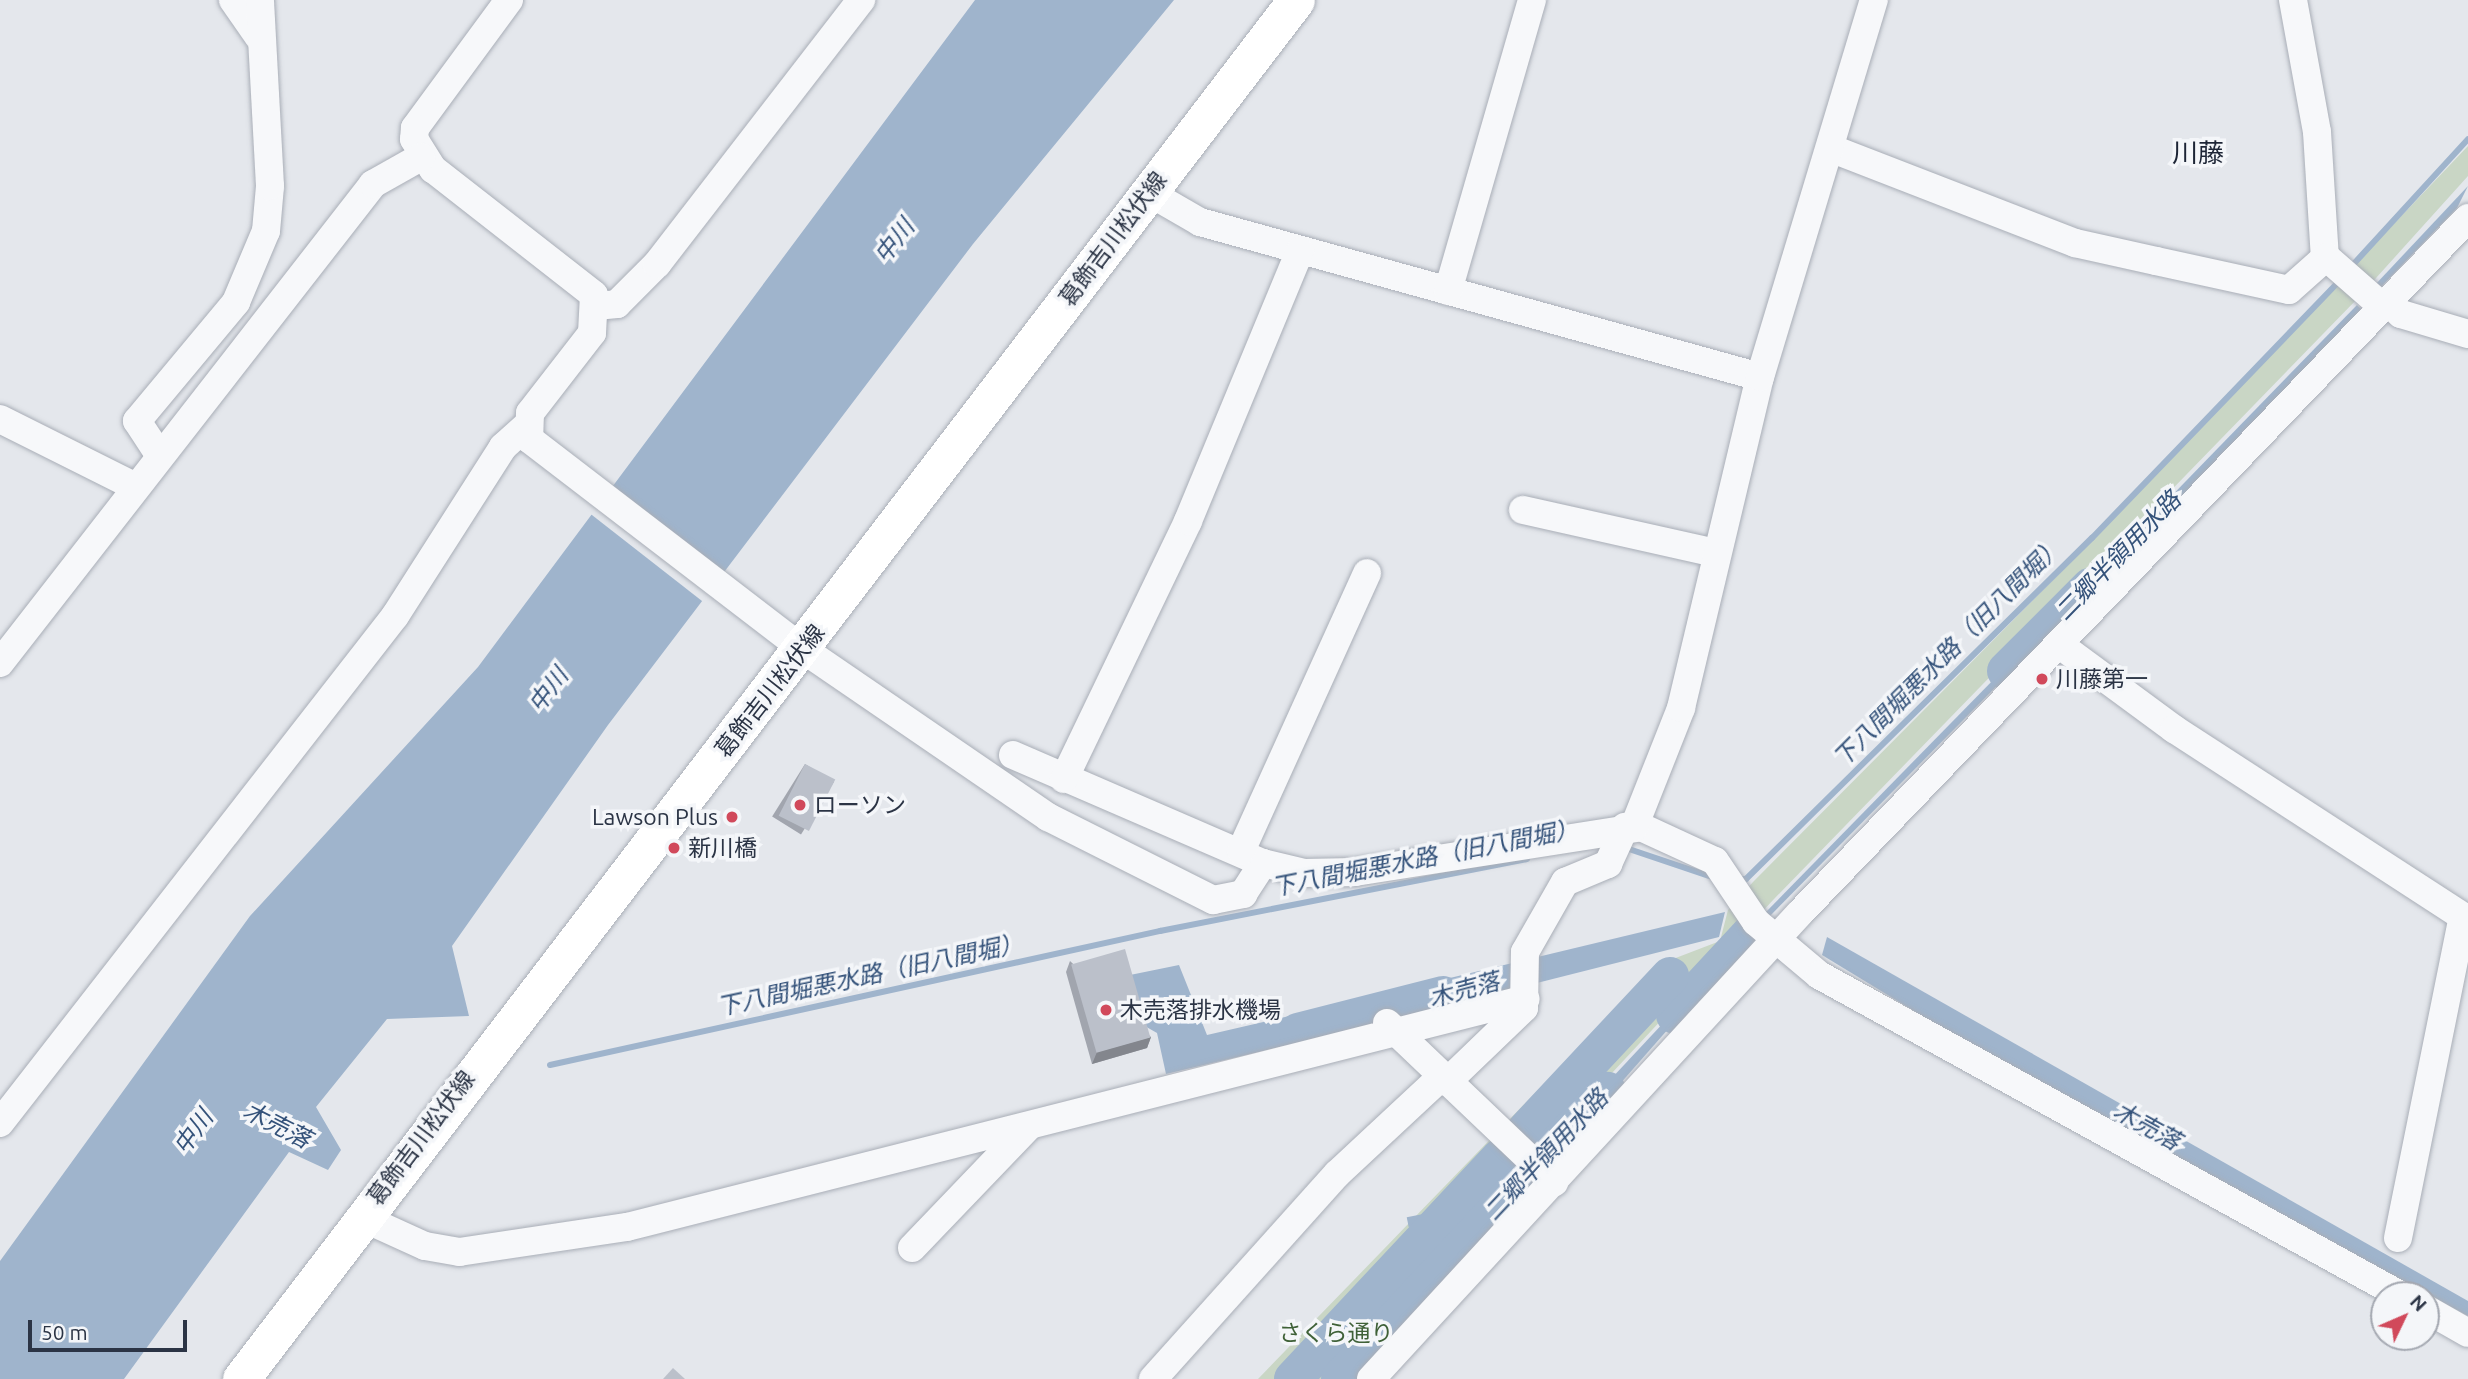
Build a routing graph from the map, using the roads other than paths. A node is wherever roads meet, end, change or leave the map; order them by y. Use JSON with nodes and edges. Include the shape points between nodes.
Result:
{"nodes":[{"id":1,"x":233,"y":0,"type":"edge"},
{"id":2,"x":260,"y":0,"type":"edge"},
{"id":3,"x":509,"y":0,"type":"edge"},
{"id":4,"x":861,"y":0,"type":"edge"},
{"id":5,"x":1296,"y":0,"type":"edge"},
{"id":6,"x":1532,"y":0,"type":"edge"},
{"id":7,"x":1874,"y":0,"type":"edge"},
{"id":8,"x":2293,"y":0,"type":"edge"},
{"id":9,"x":258,"y":37,"type":"junction"},
{"id":10,"x":1830,"y":148,"type":"junction"},
{"id":11,"x":421,"y":157,"type":"junction"},
{"id":12,"x":1148,"y":192,"type":"junction"},
{"id":13,"x":2468,"y":218,"type":"edge"},
{"id":14,"x":1300,"y":251,"type":"junction"},
{"id":15,"x":2326,"y":257,"type":"junction"},
{"id":16,"x":1448,"y":291,"type":"junction"},
{"id":17,"x":2373,"y":296,"type":"junction"},
{"id":18,"x":596,"y":306,"type":"junction"},
{"id":19,"x":2468,"y":334,"type":"edge"},
{"id":20,"x":1760,"y":377,"type":"junction"},
{"id":21,"x":0,"y":419,"type":"edge"},
{"id":22,"x":531,"y":438,"type":"junction"},
{"id":23,"x":160,"y":456,"type":"junction"},
{"id":24,"x":136,"y":487,"type":"junction"},
{"id":25,"x":1523,"y":510,"type":"dead end"},
{"id":26,"x":1715,"y":553,"type":"junction"},
{"id":27,"x":1367,"y":573,"type":"dead end"},
{"id":28,"x":2060,"y":645,"type":"junction"},
{"id":29,"x":804,"y":650,"type":"junction"},
{"id":30,"x":0,"y":663,"type":"edge"},
{"id":31,"x":1013,"y":755,"type":"dead end"},
{"id":32,"x":1064,"y":779,"type":"junction"},
{"id":33,"x":1630,"y":827,"type":"junction"},
{"id":34,"x":1252,"y":857,"type":"junction"},
{"id":35,"x":2466,"y":919,"type":"edge"},
{"id":36,"x":1767,"y":931,"type":"junction"},
{"id":37,"x":1526,"y":999,"type":"junction"},
{"id":38,"x":1391,"y":1027,"type":"junction"},
{"id":39,"x":1444,"y":1079,"type":"junction"},
{"id":40,"x":0,"y":1123,"type":"edge"},
{"id":41,"x":1029,"y":1126,"type":"junction"},
{"id":42,"x":1554,"y":1182,"type":"junction"},
{"id":43,"x":361,"y":1217,"type":"junction"},
{"id":44,"x":2398,"y":1238,"type":"dead end"},
{"id":45,"x":912,"y":1248,"type":"dead end"},
{"id":46,"x":2375,"y":1281,"type":"edge"},
{"id":47,"x":2440,"y":1317,"type":"edge"},
{"id":48,"x":2468,"y":1333,"type":"edge"},
{"id":49,"x":255,"y":1374,"type":"edge"},
{"id":50,"x":1153,"y":1379,"type":"edge"},
{"id":51,"x":1371,"y":1379,"type":"edge"}],
"edges":[{"from":1,"to":9,"type":"street"},
{"from":2,"to":9,"type":"street"},
{"from":3,"to":11,"type":"street","via":[[415,128]]},
{"from":4,"to":18,"type":"street","via":[[657,264],[617,304]]},
{"from":5,"to":12,"type":"main road","name":"葛飾吉川松伏線"},
{"from":6,"to":16,"type":"street"},
{"from":7,"to":10,"type":"street"},
{"from":8,"to":15,"type":"street","via":[[2317,132]]},
{"from":9,"to":23,"type":"street","via":[[270,186],[266,232],[236,302],[137,421]]},
{"from":10,"to":15,"type":"street","via":[[2075,243],[2156,261],[2289,290]]},
{"from":10,"to":20,"type":"street"},
{"from":11,"to":18,"type":"street","via":[[582,283]]},
{"from":11,"to":23,"type":"street","via":[[373,184]]},
{"from":12,"to":14,"type":"street","via":[[1200,222]]},
{"from":12,"to":29,"type":"main road","name":"葛飾吉川松伏線"},
{"from":13,"to":17,"type":"street"},
{"from":14,"to":16,"type":"street"},
{"from":14,"to":32,"type":"street","via":[[1188,521]]},
{"from":15,"to":17,"type":"street"},
{"from":16,"to":20,"type":"street"},
{"from":17,"to":19,"type":"street","via":[[2401,314]]},
{"from":17,"to":28,"type":"street"},
{"from":18,"to":22,"type":"street","via":[[592,333],[541,396]]},
{"from":20,"to":26,"type":"street"},
{"from":21,"to":24,"type":"street"},
{"from":22,"to":29,"type":"street"},
{"from":22,"to":40,"type":"street","via":[[503,447],[395,616]]},
{"from":23,"to":24,"type":"street"},
{"from":24,"to":30,"type":"street"},
{"from":25,"to":26,"type":"street"},
{"from":26,"to":33,"type":"street","via":[[1681,708]]},
{"from":27,"to":34,"type":"street"},
{"from":28,"to":35,"type":"street","via":[[2162,722]]},
{"from":28,"to":36,"type":"street"},
{"from":29,"to":34,"type":"street","via":[[1048,817],[1213,900],[1243,894]]},
{"from":29,"to":43,"type":"main road","name":"葛飾吉川松伏線"},
{"from":31,"to":32,"type":"street"},
{"from":32,"to":34,"type":"street"},
{"from":33,"to":34,"type":"street","via":[[1355,872],[1304,873]]},
{"from":33,"to":36,"type":"street","via":[[1716,861]]},
{"from":33,"to":37,"type":"street","via":[[1608,864],[1565,882],[1525,951]]},
{"from":35,"to":44,"type":"street"},
{"from":36,"to":42,"type":"street"},
{"from":36,"to":46,"type":"street","via":[[1819,975]]},
{"from":37,"to":38,"type":"street"},
{"from":37,"to":39,"type":"street"},
{"from":38,"to":39,"type":"street"},
{"from":38,"to":41,"type":"street"},
{"from":39,"to":42,"type":"street"},
{"from":39,"to":50,"type":"street","via":[[1338,1174]]},
{"from":41,"to":43,"type":"street","via":[[627,1227],[503,1248],[459,1252],[425,1246]]},
{"from":41,"to":45,"type":"street"},
{"from":42,"to":51,"type":"street"},
{"from":43,"to":49,"type":"main road","name":"葛飾吉川松伏線"},
{"from":47,"to":48,"type":"street"}]}
